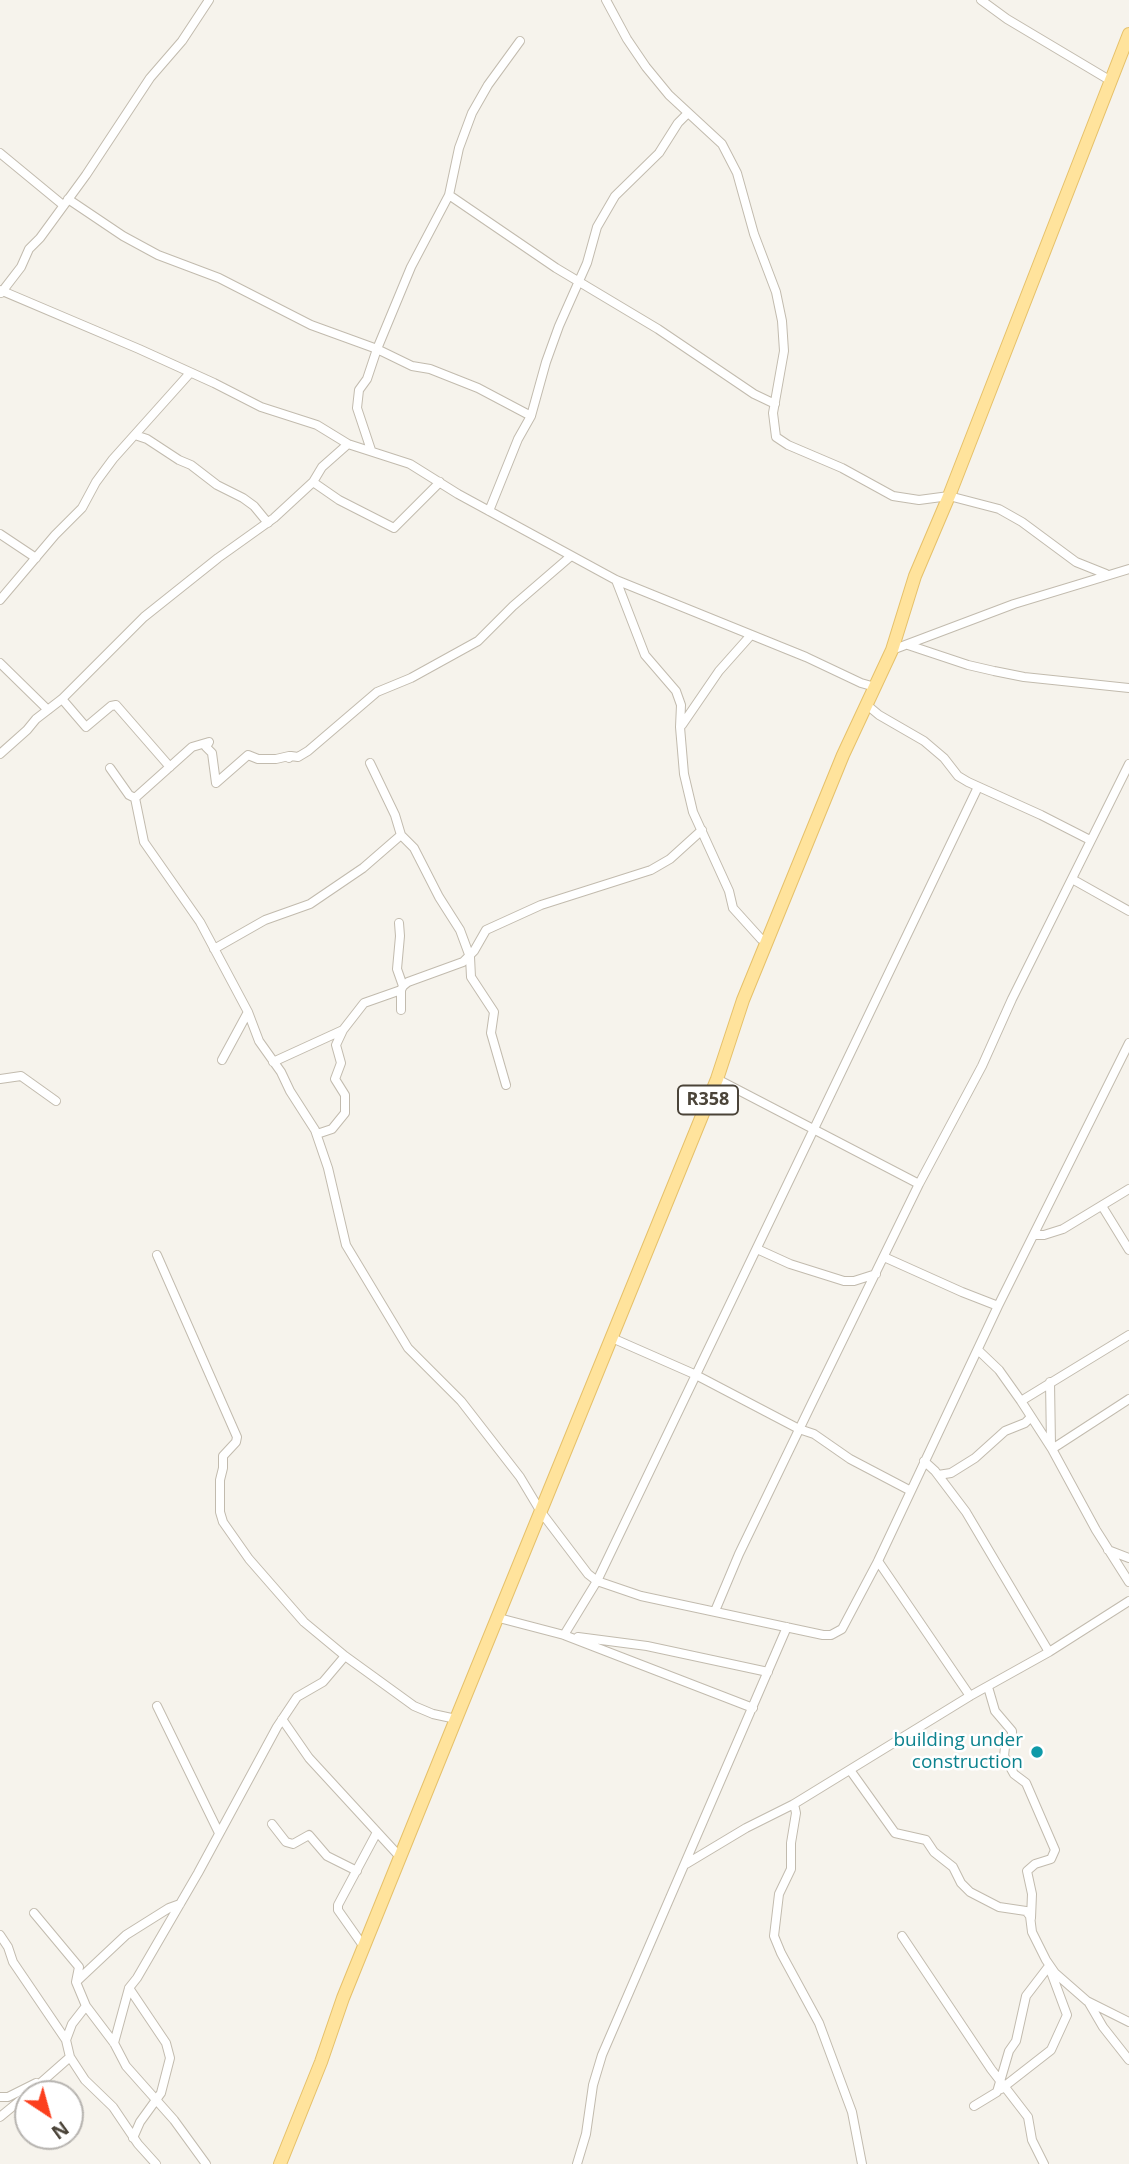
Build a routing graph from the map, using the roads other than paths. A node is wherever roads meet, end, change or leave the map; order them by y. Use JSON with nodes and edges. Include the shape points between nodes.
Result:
{"nodes":[{"id":1,"x":209,"y":0,"type":"edge"},
{"id":2,"x":606,"y":0,"type":"edge"},
{"id":3,"x":981,"y":0,"type":"edge"},
{"id":4,"x":1129,"y":34,"type":"edge"},
{"id":5,"x":520,"y":41,"type":"dead end"},
{"id":6,"x":1111,"y":81,"type":"junction"},
{"id":7,"x":688,"y":113,"type":"junction"},
{"id":8,"x":0,"y":153,"type":"edge"},
{"id":9,"x":449,"y":195,"type":"junction"},
{"id":10,"x":66,"y":202,"type":"junction"},
{"id":11,"x":578,"y":282,"type":"junction"},
{"id":12,"x":1,"y":291,"type":"edge"},
{"id":13,"x":377,"y":349,"type":"junction"},
{"id":14,"x":190,"y":373,"type":"junction"},
{"id":15,"x":775,"y":404,"type":"junction"},
{"id":16,"x":531,"y":416,"type":"junction"},
{"id":17,"x":135,"y":435,"type":"junction"},
{"id":18,"x":348,"y":443,"type":"junction"},
{"id":19,"x":371,"y":450,"type":"junction"},
{"id":20,"x":313,"y":482,"type":"junction"},
{"id":21,"x":440,"y":482,"type":"junction"},
{"id":22,"x":949,"y":496,"type":"junction"},
{"id":23,"x":489,"y":511,"type":"junction"},
{"id":24,"x":268,"y":523,"type":"junction"},
{"id":25,"x":0,"y":534,"type":"edge"},
{"id":26,"x":571,"y":556,"type":"junction"},
{"id":27,"x":36,"y":558,"type":"junction"},
{"id":28,"x":1129,"y":569,"type":"edge"},
{"id":29,"x":1106,"y":574,"type":"junction"},
{"id":30,"x":616,"y":580,"type":"junction"},
{"id":31,"x":0,"y":600,"type":"edge"},
{"id":32,"x":751,"y":635,"type":"junction"},
{"id":33,"x":908,"y":645,"type":"junction"},
{"id":34,"x":892,"y":650,"type":"junction"},
{"id":35,"x":0,"y":663,"type":"edge"},
{"id":36,"x":875,"y":687,"type":"junction"},
{"id":37,"x":1129,"y":688,"type":"edge"},
{"id":38,"x":62,"y":699,"type":"junction"},
{"id":39,"x":867,"y":705,"type":"junction"},
{"id":40,"x":48,"y":710,"type":"junction"},
{"id":41,"x":680,"y":727,"type":"junction"},
{"id":42,"x":0,"y":754,"type":"edge"},
{"id":43,"x":370,"y":763,"type":"dead end"},
{"id":44,"x":1129,"y":764,"type":"edge"},
{"id":45,"x":170,"y":767,"type":"junction"},
{"id":46,"x":110,"y":768,"type":"dead end"},
{"id":47,"x":978,"y":786,"type":"junction"},
{"id":48,"x":135,"y":798,"type":"junction"},
{"id":49,"x":702,"y":831,"type":"junction"},
{"id":50,"x":401,"y":835,"type":"junction"},
{"id":51,"x":1090,"y":841,"type":"junction"},
{"id":52,"x":1072,"y":879,"type":"junction"},
{"id":53,"x":1129,"y":911,"type":"edge"},
{"id":54,"x":399,"y":923,"type":"dead end"},
{"id":55,"x":767,"y":942,"type":"junction"},
{"id":56,"x":214,"y":949,"type":"junction"},
{"id":57,"x":470,"y":957,"type":"junction"},
{"id":58,"x":402,"y":988,"type":"junction"},
{"id":59,"x":401,"y":1010,"type":"dead end"},
{"id":60,"x":247,"y":1013,"type":"junction"},
{"id":61,"x":343,"y":1030,"type":"junction"},
{"id":62,"x":1129,"y":1043,"type":"edge"},
{"id":63,"x":222,"y":1060,"type":"dead end"},
{"id":64,"x":273,"y":1062,"type":"junction"},
{"id":65,"x":0,"y":1079,"type":"edge"},
{"id":66,"x":717,"y":1079,"type":"junction"},
{"id":67,"x":506,"y":1085,"type":"dead end"},
{"id":68,"x":56,"y":1101,"type":"dead end"},
{"id":69,"x":814,"y":1129,"type":"junction"},
{"id":70,"x":317,"y":1134,"type":"junction"},
{"id":71,"x":919,"y":1184,"type":"junction"},
{"id":72,"x":1129,"y":1189,"type":"edge"},
{"id":73,"x":1102,"y":1206,"type":"junction"},
{"id":74,"x":1035,"y":1235,"type":"junction"},
{"id":75,"x":757,"y":1249,"type":"junction"},
{"id":76,"x":1129,"y":1250,"type":"edge"},
{"id":77,"x":157,"y":1255,"type":"dead end"},
{"id":78,"x":884,"y":1257,"type":"junction"},
{"id":79,"x":876,"y":1274,"type":"junction"},
{"id":80,"x":998,"y":1306,"type":"junction"},
{"id":81,"x":1129,"y":1335,"type":"edge"},
{"id":82,"x":612,"y":1338,"type":"junction"},
{"id":83,"x":978,"y":1350,"type":"junction"},
{"id":84,"x":694,"y":1374,"type":"junction"},
{"id":85,"x":1050,"y":1382,"type":"junction"},
{"id":86,"x":1129,"y":1399,"type":"edge"},
{"id":87,"x":1021,"y":1401,"type":"junction"},
{"id":88,"x":1031,"y":1417,"type":"junction"},
{"id":89,"x":799,"y":1429,"type":"junction"},
{"id":90,"x":1052,"y":1448,"type":"junction"},
{"id":91,"x":924,"y":1461,"type":"junction"},
{"id":92,"x":938,"y":1475,"type":"junction"},
{"id":93,"x":911,"y":1491,"type":"junction"},
{"id":94,"x":541,"y":1512,"type":"junction"},
{"id":95,"x":1108,"y":1550,"type":"junction"},
{"id":96,"x":1129,"y":1558,"type":"edge"},
{"id":97,"x":878,"y":1561,"type":"junction"},
{"id":98,"x":597,"y":1581,"type":"junction"},
{"id":99,"x":1129,"y":1582,"type":"edge"},
{"id":100,"x":1129,"y":1601,"type":"edge"},
{"id":101,"x":715,"y":1611,"type":"junction"},
{"id":102,"x":499,"y":1618,"type":"junction"},
{"id":103,"x":787,"y":1627,"type":"junction"},
{"id":104,"x":564,"y":1634,"type":"junction"},
{"id":105,"x":1049,"y":1652,"type":"junction"},
{"id":106,"x":345,"y":1656,"type":"junction"},
{"id":107,"x":768,"y":1672,"type":"junction"},
{"id":108,"x":988,"y":1687,"type":"junction"},
{"id":109,"x":970,"y":1696,"type":"junction"},
{"id":110,"x":157,"y":1706,"type":"dead end"},
{"id":111,"x":753,"y":1708,"type":"junction"},
{"id":112,"x":282,"y":1719,"type":"junction"},
{"id":113,"x":456,"y":1719,"type":"junction"},
{"id":114,"x":850,"y":1770,"type":"junction"},
{"id":115,"x":794,"y":1804,"type":"junction"},
{"id":116,"x":272,"y":1824,"type":"dead end"},
{"id":117,"x":219,"y":1833,"type":"junction"},
{"id":118,"x":376,"y":1833,"type":"junction"},
{"id":119,"x":401,"y":1858,"type":"junction"},
{"id":120,"x":686,"y":1864,"type":"junction"},
{"id":121,"x":357,"y":1871,"type":"junction"},
{"id":122,"x":180,"y":1904,"type":"junction"},
{"id":123,"x":34,"y":1913,"type":"dead end"},
{"id":124,"x":1031,"y":1918,"type":"junction"},
{"id":125,"x":0,"y":1935,"type":"edge"},
{"id":126,"x":902,"y":1936,"type":"dead end"},
{"id":127,"x":364,"y":1947,"type":"junction"},
{"id":128,"x":1049,"y":1966,"type":"junction"},
{"id":129,"x":76,"y":1982,"type":"junction"},
{"id":130,"x":129,"y":1988,"type":"junction"},
{"id":131,"x":1087,"y":2001,"type":"junction"},
{"id":132,"x":86,"y":2006,"type":"junction"},
{"id":133,"x":1129,"y":2022,"type":"edge"},
{"id":134,"x":66,"y":2040,"type":"junction"},
{"id":135,"x":114,"y":2043,"type":"junction"},
{"id":136,"x":70,"y":2057,"type":"junction"},
{"id":137,"x":1129,"y":2060,"type":"edge"},
{"id":138,"x":45,"y":2079,"type":"joint"},
{"id":139,"x":1000,"y":2086,"type":"junction"},
{"id":140,"x":0,"y":2097,"type":"edge"},
{"id":141,"x":156,"y":2099,"type":"junction"},
{"id":142,"x":14,"y":2106,"type":"edge"},
{"id":143,"x":974,"y":2106,"type":"dead end"},
{"id":144,"x":0,"y":2117,"type":"edge"},
{"id":145,"x":133,"y":2138,"type":"junction"},
{"id":146,"x":156,"y":2164,"type":"edge"},
{"id":147,"x":206,"y":2164,"type":"edge"},
{"id":148,"x":280,"y":2164,"type":"edge"},
{"id":149,"x":577,"y":2164,"type":"edge"},
{"id":150,"x":862,"y":2164,"type":"edge"},
{"id":151,"x":1044,"y":2164,"type":"edge"}],
"edges":[{"from":1,"to":10,"type":"street"},
{"from":2,"to":7,"type":"street","via":[[646,67]]},
{"from":3,"to":6,"type":"street"},
{"from":4,"to":6,"type":"main road","number":"R358"},
{"from":5,"to":9,"type":"street","via":[[472,113]]},
{"from":6,"to":22,"type":"main road","number":"R358"},
{"from":7,"to":11,"type":"street","via":[[659,153],[615,196],[597,227]]},
{"from":7,"to":15,"type":"street","via":[[722,144],[733,162],[760,255],[776,292],[784,351]]},
{"from":8,"to":10,"type":"street"},
{"from":9,"to":11,"type":"street"},
{"from":9,"to":13,"type":"street","via":[[411,267]]},
{"from":10,"to":12,"type":"street"},
{"from":10,"to":13,"type":"street","via":[[158,255]]},
{"from":11,"to":15,"type":"street"},
{"from":11,"to":16,"type":"street","via":[[546,362]]},
{"from":12,"to":14,"type":"street"},
{"from":13,"to":16,"type":"street","via":[[478,388]]},
{"from":13,"to":19,"type":"street","via":[[357,398],[360,423]]},
{"from":14,"to":17,"type":"street"},
{"from":14,"to":18,"type":"street","via":[[261,407],[317,425]]},
{"from":15,"to":22,"type":"street","via":[[773,422],[781,442],[893,496],[919,500]]},
{"from":16,"to":23,"type":"street"},
{"from":17,"to":24,"type":"street","via":[[250,503]]},
{"from":17,"to":27,"type":"street","via":[[107,466],[82,508]]},
{"from":18,"to":19,"type":"street"},
{"from":18,"to":20,"type":"street"},
{"from":19,"to":21,"type":"street","via":[[410,464]]},
{"from":20,"to":21,"type":"street","via":[[394,528]]},
{"from":20,"to":24,"type":"street"},
{"from":21,"to":23,"type":"street"},
{"from":22,"to":29,"type":"street","via":[[999,509],[1076,562]]},
{"from":22,"to":34,"type":"main road","number":"R358","via":[[915,576]]},
{"from":23,"to":26,"type":"street"},
{"from":24,"to":38,"type":"street","via":[[144,617]]},
{"from":25,"to":27,"type":"street"},
{"from":26,"to":30,"type":"street"},
{"from":26,"to":45,"type":"street","via":[[478,641],[377,692],[298,757],[258,759],[248,755],[216,782],[212,753],[206,747],[209,742],[194,746]]},
{"from":27,"to":31,"type":"street"},
{"from":28,"to":29,"type":"street"},
{"from":29,"to":33,"type":"street"},
{"from":30,"to":32,"type":"street"},
{"from":30,"to":41,"type":"street","via":[[645,655],[676,691]]},
{"from":32,"to":36,"type":"street"},
{"from":32,"to":41,"type":"street"},
{"from":33,"to":34,"type":"street"},
{"from":33,"to":37,"type":"street","via":[[993,671]]},
{"from":34,"to":36,"type":"main road","number":"R358"},
{"from":35,"to":40,"type":"street"},
{"from":36,"to":39,"type":"main road","number":"R358"},
{"from":38,"to":40,"type":"street"},
{"from":38,"to":45,"type":"street","via":[[86,727],[116,705]]},
{"from":39,"to":47,"type":"street","via":[[923,741],[958,776]]},
{"from":39,"to":55,"type":"main road","number":"R358"},
{"from":40,"to":42,"type":"street"},
{"from":41,"to":49,"type":"street","via":[[684,774]]},
{"from":43,"to":50,"type":"street"},
{"from":44,"to":51,"type":"street"},
{"from":45,"to":48,"type":"street"},
{"from":46,"to":48,"type":"street"},
{"from":47,"to":51,"type":"street"},
{"from":47,"to":69,"type":"street"},
{"from":48,"to":56,"type":"street","via":[[144,842],[193,910]]},
{"from":49,"to":55,"type":"street","via":[[730,891],[733,908]]},
{"from":49,"to":57,"type":"street","via":[[650,870],[541,905],[486,930]]},
{"from":50,"to":56,"type":"street","via":[[310,904],[265,920]]},
{"from":50,"to":57,"type":"street","via":[[414,848]]},
{"from":51,"to":52,"type":"street"},
{"from":52,"to":53,"type":"street"},
{"from":52,"to":71,"type":"street"},
{"from":54,"to":58,"type":"street","via":[[397,969]]},
{"from":55,"to":66,"type":"main road","number":"R358"},
{"from":56,"to":60,"type":"street"},
{"from":57,"to":58,"type":"street"},
{"from":57,"to":67,"type":"street","via":[[471,977],[494,1012],[491,1032]]},
{"from":58,"to":59,"type":"street"},
{"from":58,"to":61,"type":"street","via":[[364,1003]]},
{"from":60,"to":63,"type":"street"},
{"from":60,"to":64,"type":"street"},
{"from":61,"to":64,"type":"street"},
{"from":61,"to":70,"type":"street","via":[[335,1045],[341,1063],[335,1079],[345,1095],[345,1113],[332,1129]]},
{"from":62,"to":74,"type":"street"},
{"from":64,"to":70,"type":"street"},
{"from":65,"to":68,"type":"street","via":[[21,1076]]},
{"from":66,"to":69,"type":"street"},
{"from":66,"to":82,"type":"main road","number":"R358"},
{"from":69,"to":71,"type":"street"},
{"from":69,"to":75,"type":"street"},
{"from":70,"to":94,"type":"street","via":[[342,1235],[355,1262],[408,1348],[461,1401]]},
{"from":71,"to":78,"type":"street"},
{"from":72,"to":73,"type":"street"},
{"from":73,"to":74,"type":"street","via":[[1063,1228]]},
{"from":73,"to":76,"type":"street"},
{"from":74,"to":80,"type":"street"},
{"from":75,"to":79,"type":"street","via":[[844,1282]]},
{"from":75,"to":84,"type":"street"},
{"from":77,"to":106,"type":"street","via":[[237,1437],[223,1456],[221,1519],[298,1616]]},
{"from":78,"to":79,"type":"street"},
{"from":78,"to":80,"type":"street"},
{"from":79,"to":89,"type":"street"},
{"from":80,"to":83,"type":"street"},
{"from":81,"to":85,"type":"street"},
{"from":82,"to":84,"type":"street"},
{"from":82,"to":94,"type":"main road","number":"R358"},
{"from":83,"to":87,"type":"street"},
{"from":83,"to":91,"type":"street"},
{"from":84,"to":89,"type":"street"},
{"from":84,"to":98,"type":"street"},
{"from":85,"to":87,"type":"street"},
{"from":85,"to":90,"type":"street"},
{"from":86,"to":90,"type":"street"},
{"from":87,"to":88,"type":"street"},
{"from":88,"to":90,"type":"street"},
{"from":88,"to":92,"type":"street","via":[[951,1473]]},
{"from":89,"to":93,"type":"street"},
{"from":89,"to":101,"type":"street"},
{"from":90,"to":95,"type":"street"},
{"from":91,"to":92,"type":"street"},
{"from":91,"to":93,"type":"street"},
{"from":92,"to":105,"type":"street","via":[[966,1512]]},
{"from":93,"to":97,"type":"street"},
{"from":94,"to":98,"type":"street"},
{"from":94,"to":102,"type":"main road","number":"R358"},
{"from":95,"to":96,"type":"street"},
{"from":95,"to":99,"type":"street"},
{"from":97,"to":103,"type":"street","via":[[849,1619],[836,1633]]},
{"from":97,"to":109,"type":"street"},
{"from":98,"to":101,"type":"street","via":[[641,1596]]},
{"from":98,"to":104,"type":"street"},
{"from":100,"to":105,"type":"street"},
{"from":101,"to":103,"type":"street"},
{"from":102,"to":104,"type":"street"},
{"from":102,"to":113,"type":"main road","number":"R358"},
{"from":103,"to":107,"type":"street"},
{"from":104,"to":107,"type":"street","via":[[691,1654]]},
{"from":104,"to":111,"type":"street"},
{"from":105,"to":108,"type":"street"},
{"from":106,"to":112,"type":"street","via":[[323,1682],[297,1697]]},
{"from":106,"to":113,"type":"street","via":[[414,1706]]},
{"from":107,"to":111,"type":"street"},
{"from":108,"to":109,"type":"street"},
{"from":108,"to":124,"type":"street","via":[[995,1711],[1012,1731],[1004,1756],[1014,1774],[1026,1783],[1055,1850],[1051,1858],[1027,1871]]},
{"from":109,"to":114,"type":"street"},
{"from":110,"to":117,"type":"street"},
{"from":111,"to":120,"type":"street"},
{"from":112,"to":117,"type":"street"},
{"from":112,"to":118,"type":"street","via":[[309,1758]]},
{"from":113,"to":119,"type":"main road","number":"R358"},
{"from":114,"to":115,"type":"street"},
{"from":114,"to":124,"type":"street","via":[[895,1833],[926,1840],[970,1892],[999,1907],[1026,1911]]},
{"from":115,"to":120,"type":"street"},
{"from":115,"to":150,"type":"street","via":[[791,1869],[779,1894],[774,1936],[819,2023],[852,2112]]},
{"from":116,"to":121,"type":"street","via":[[286,1842],[293,1844],[309,1835],[327,1857]]},
{"from":117,"to":122,"type":"street"},
{"from":118,"to":119,"type":"street"},
{"from":118,"to":121,"type":"street"},
{"from":119,"to":127,"type":"main road","number":"R358"},
{"from":120,"to":149,"type":"street","via":[[602,2055]]},
{"from":121,"to":127,"type":"street","via":[[338,1910]]},
{"from":122,"to":129,"type":"street","via":[[126,1936]]},
{"from":122,"to":130,"type":"street"},
{"from":123,"to":129,"type":"street","via":[[79,1967]]},
{"from":124,"to":128,"type":"street","via":[[1032,1932]]},
{"from":125,"to":134,"type":"street"},
{"from":126,"to":139,"type":"street"},
{"from":127,"to":148,"type":"main road","number":"R358"},
{"from":128,"to":131,"type":"street"},
{"from":128,"to":139,"type":"street","via":[[1026,1996]]},
{"from":128,"to":139,"type":"street","via":[[1067,2015],[1051,2050]]},
{"from":129,"to":132,"type":"street"},
{"from":130,"to":135,"type":"street"},
{"from":130,"to":141,"type":"street","via":[[169,2051],[165,2083]]},
{"from":131,"to":133,"type":"street"},
{"from":131,"to":137,"type":"street"},
{"from":132,"to":134,"type":"street"},
{"from":132,"to":135,"type":"street"},
{"from":134,"to":136,"type":"street"},
{"from":135,"to":141,"type":"street","via":[[131,2073]]},
{"from":136,"to":138,"type":"street"},
{"from":136,"to":145,"type":"street"},
{"from":138,"to":140,"type":"street","via":[[8,2098]]},
{"from":139,"to":143,"type":"street"},
{"from":139,"to":151,"type":"street","via":[[1028,2117],[1032,2140]]},
{"from":141,"to":145,"type":"street"},
{"from":141,"to":147,"type":"street"},
{"from":142,"to":144,"type":"street"},
{"from":145,"to":146,"type":"street"}]}
